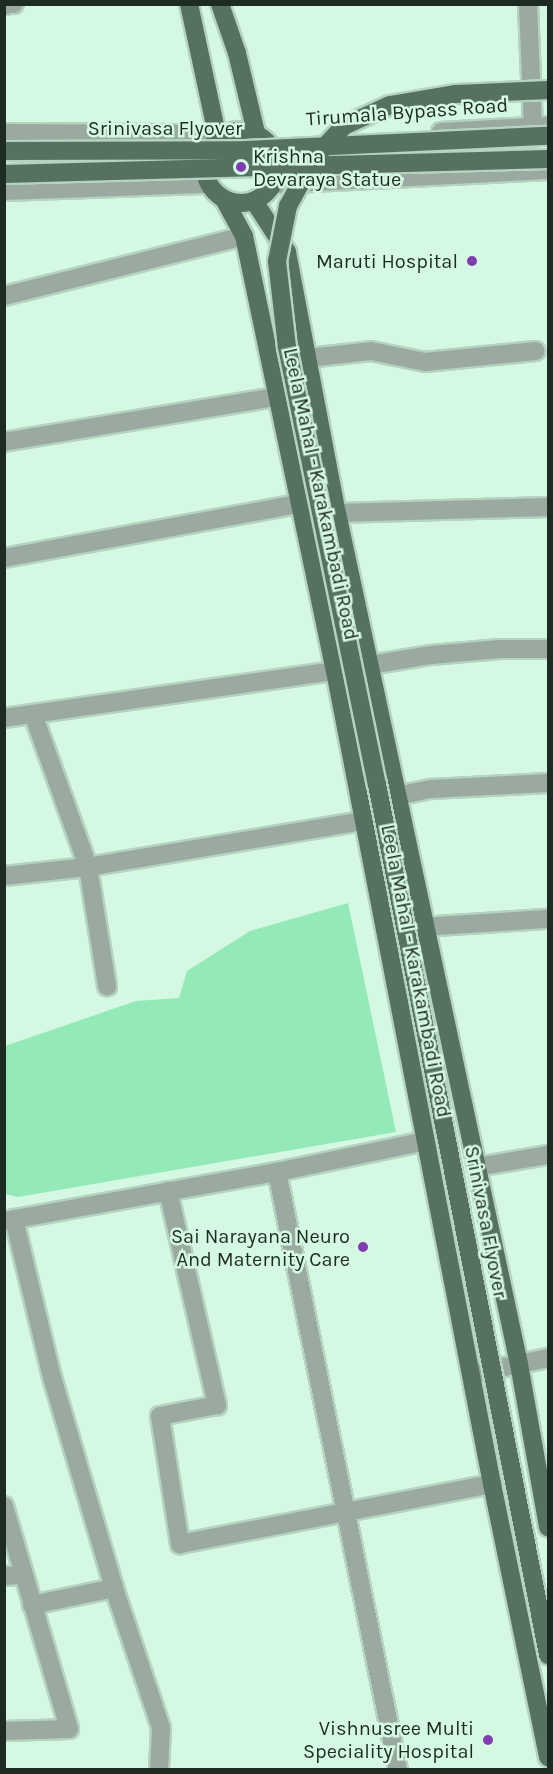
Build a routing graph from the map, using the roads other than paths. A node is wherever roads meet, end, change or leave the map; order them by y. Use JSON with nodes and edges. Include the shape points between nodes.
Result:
{"nodes":[{"id":1,"x":14,"y":4,"type":"edge"},
{"id":2,"x":189,"y":4,"type":"edge"},
{"id":3,"x":220,"y":4,"type":"edge"},
{"id":4,"x":528,"y":4,"type":"edge"},
{"id":5,"x":4,"y":5,"type":"edge"},
{"id":6,"x":549,"y":90,"type":"edge"},
{"id":7,"x":544,"y":130,"type":"edge"},
{"id":8,"x":4,"y":133,"type":"edge"},
{"id":9,"x":262,"y":138,"type":"junction"},
{"id":10,"x":215,"y":141,"type":"junction"},
{"id":11,"x":4,"y":151,"type":"edge"},
{"id":12,"x":549,"y":159,"type":"edge"},
{"id":13,"x":549,"y":170,"type":"edge"},
{"id":14,"x":4,"y":174,"type":"edge"},
{"id":15,"x":209,"y":184,"type":"junction"},
{"id":16,"x":273,"y":184,"type":"junction"},
{"id":17,"x":4,"y":191,"type":"edge"},
{"id":18,"x":224,"y":199,"type":"junction"},
{"id":19,"x":254,"y":201,"type":"junction"},
{"id":20,"x":244,"y":236,"type":"junction"},
{"id":21,"x":4,"y":296,"type":"edge"},
{"id":22,"x":535,"y":351,"type":"dead end"},
{"id":23,"x":308,"y":358,"type":"junction"},
{"id":24,"x":276,"y":397,"type":"junction"},
{"id":25,"x":4,"y":442,"type":"edge"},
{"id":26,"x":299,"y":504,"type":"junction"},
{"id":27,"x":549,"y":507,"type":"edge"},
{"id":28,"x":337,"y":513,"type":"junction"},
{"id":29,"x":4,"y":558,"type":"edge"},
{"id":30,"x":549,"y":649,"type":"edge"},
{"id":31,"x":370,"y":665,"type":"junction"},
{"id":32,"x":335,"y":671,"type":"junction"},
{"id":33,"x":33,"y":714,"type":"junction"},
{"id":34,"x":4,"y":718,"type":"edge"},
{"id":35,"x":549,"y":783,"type":"edge"},
{"id":36,"x":397,"y":796,"type":"junction"},
{"id":37,"x":363,"y":821,"type":"junction"},
{"id":38,"x":88,"y":867,"type":"junction"},
{"id":39,"x":4,"y":876,"type":"edge"},
{"id":40,"x":549,"y":919,"type":"edge"},
{"id":41,"x":423,"y":927,"type":"junction"},
{"id":42,"x":107,"y":986,"type":"dead end"},
{"id":43,"x":426,"y":1141,"type":"junction"},
{"id":44,"x":549,"y":1155,"type":"edge"},
{"id":45,"x":477,"y":1167,"type":"junction"},
{"id":46,"x":278,"y":1172,"type":"junction"},
{"id":47,"x":168,"y":1191,"type":"junction"},
{"id":48,"x":9,"y":1220,"type":"edge"},
{"id":49,"x":549,"y":1358,"type":"edge"},
{"id":50,"x":519,"y":1364,"type":"junction"},
{"id":51,"x":471,"y":1374,"type":"junction"},
{"id":52,"x":492,"y":1484,"type":"junction"},
{"id":53,"x":545,"y":1486,"type":"edge"},
{"id":54,"x":4,"y":1506,"type":"edge"},
{"id":55,"x":345,"y":1511,"type":"junction"},
{"id":56,"x":549,"y":1527,"type":"edge"},
{"id":57,"x":24,"y":1575,"type":"junction"},
{"id":58,"x":4,"y":1576,"type":"edge"},
{"id":59,"x":114,"y":1588,"type":"junction"},
{"id":60,"x":32,"y":1605,"type":"junction"},
{"id":61,"x":549,"y":1655,"type":"edge"},
{"id":62,"x":4,"y":1731,"type":"edge"},
{"id":63,"x":549,"y":1757,"type":"edge"},
{"id":64,"x":159,"y":1770,"type":"edge"},
{"id":65,"x":398,"y":1770,"type":"edge"}],
"edges":[{"from":1,"to":5,"type":"street"},
{"from":2,"to":10,"type":"main road"},
{"from":3,"to":9,"type":"main road"},
{"from":4,"to":7,"type":"street"},
{"from":6,"to":61,"type":"main road","name":"Srinivasa Flyover","bridge":true,"via":[[456,94],[390,105],[344,126],[315,157],[288,206],[277,261],[287,347]]},
{"from":7,"to":9,"type":"street","name":"Tirumala Bypass Road"},
{"from":7,"to":11,"type":"main road","name":"Srinivasa Flyover","bridge":true,"via":[[246,150]]},
{"from":8,"to":10,"type":"street","via":[[177,134]]},
{"from":9,"to":10,"type":"main road","via":[[242,129]]},
{"from":9,"to":16,"type":"main road","via":[[274,150],[277,167]]},
{"from":10,"to":15,"type":"main road","via":[[205,163]]},
{"from":12,"to":14,"type":"main road","name":"Srinivasa Flyover","bridge":true},
{"from":13,"to":16,"type":"street"},
{"from":15,"to":17,"type":"street"},
{"from":15,"to":18,"type":"main road"},
{"from":16,"to":19,"type":"main road"},
{"from":18,"to":19,"type":"main road"},
{"from":18,"to":20,"type":"main road","name":"Leela Mahal - Karakambadi Road"},
{"from":19,"to":23,"type":"main road","name":"Leela Mahal - Karakambadi Road","via":[[287,252]]},
{"from":20,"to":21,"type":"street"},
{"from":20,"to":24,"type":"main road","name":"Leela Mahal - Karakambadi Road"},
{"from":22,"to":23,"type":"street","via":[[425,362],[371,351]]},
{"from":23,"to":28,"type":"main road","name":"Leela Mahal - Karakambadi Road"},
{"from":24,"to":25,"type":"street"},
{"from":24,"to":26,"type":"main road","name":"Leela Mahal - Karakambadi Road"},
{"from":26,"to":29,"type":"street"},
{"from":26,"to":32,"type":"main road","name":"Leela Mahal - Karakambadi Road"},
{"from":27,"to":28,"type":"street"},
{"from":28,"to":31,"type":"main road","name":"Leela Mahal - Karakambadi Road"},
{"from":30,"to":31,"type":"street","via":[[466,652]]},
{"from":31,"to":36,"type":"main road","name":"Leela Mahal - Karakambadi Road"},
{"from":32,"to":33,"type":"street"},
{"from":32,"to":37,"type":"main road","name":"Leela Mahal - Karakambadi Road"},
{"from":33,"to":34,"type":"street"},
{"from":33,"to":38,"type":"street"},
{"from":35,"to":36,"type":"street","via":[[431,789]]},
{"from":36,"to":41,"type":"main road","name":"Leela Mahal - Karakambadi Road"},
{"from":37,"to":38,"type":"street"},
{"from":37,"to":43,"type":"main road","name":"Leela Mahal - Karakambadi Road"},
{"from":38,"to":39,"type":"street"},
{"from":38,"to":42,"type":"street"},
{"from":40,"to":41,"type":"street"},
{"from":41,"to":45,"type":"main road","name":"Leela Mahal - Karakambadi Road"},
{"from":43,"to":46,"type":"street"},
{"from":43,"to":51,"type":"main road","name":"Leela Mahal - Karakambadi Road"},
{"from":44,"to":45,"type":"street"},
{"from":45,"to":50,"type":"main road","name":"Leela Mahal - Karakambadi Road"},
{"from":46,"to":47,"type":"street"},
{"from":46,"to":55,"type":"street"},
{"from":47,"to":48,"type":"street"},
{"from":47,"to":55,"type":"street","via":[[217,1406],[160,1416],[180,1544]]},
{"from":48,"to":59,"type":"street"},
{"from":49,"to":50,"type":"street"},
{"from":50,"to":51,"type":"street"},
{"from":50,"to":53,"type":"main road","name":"Leela Mahal - Karakambadi Road"},
{"from":51,"to":52,"type":"main road","name":"Leela Mahal - Karakambadi Road"},
{"from":52,"to":55,"type":"street"},
{"from":52,"to":63,"type":"main road","name":"Leela Mahal - Karakambadi Road"},
{"from":53,"to":56,"type":"main road","name":"Leela Mahal - Karakambadi Road"},
{"from":54,"to":57,"type":"street"},
{"from":55,"to":65,"type":"street"},
{"from":57,"to":58,"type":"street"},
{"from":57,"to":60,"type":"street"},
{"from":59,"to":60,"type":"street"},
{"from":59,"to":64,"type":"street","via":[[161,1728]]},
{"from":60,"to":62,"type":"street","via":[[69,1729]]}]}
